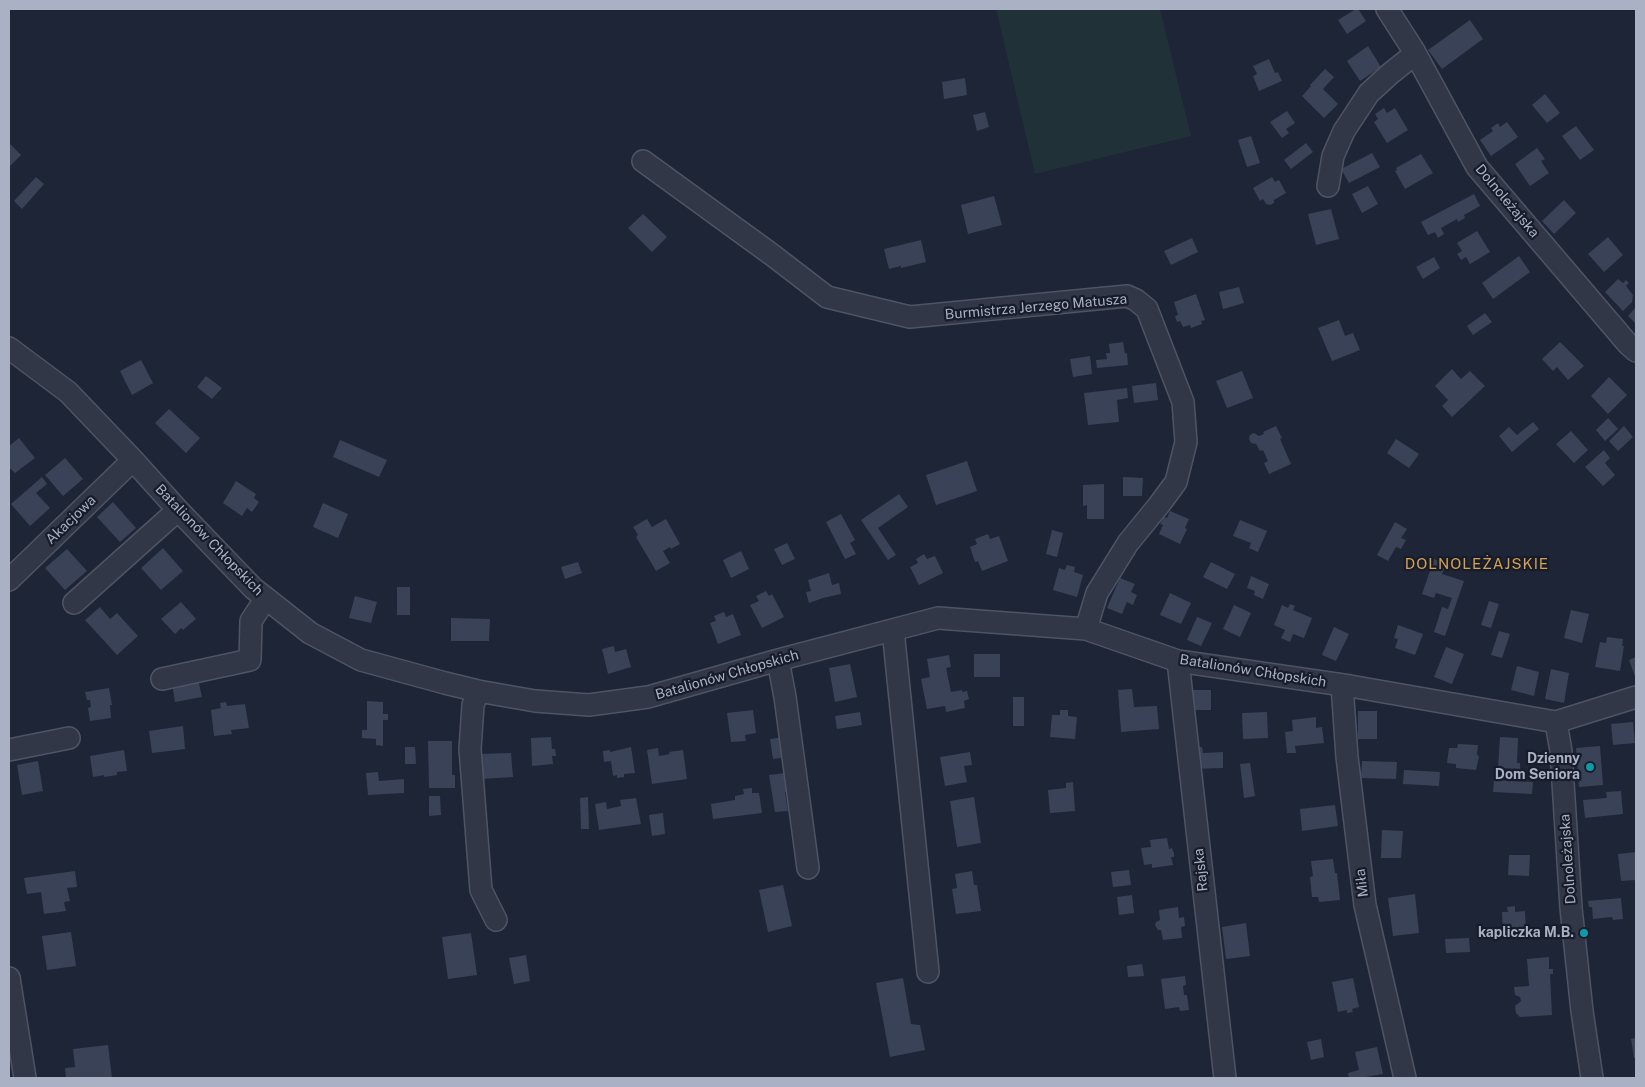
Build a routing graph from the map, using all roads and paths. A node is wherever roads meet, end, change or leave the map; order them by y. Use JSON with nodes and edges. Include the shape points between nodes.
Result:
{"nodes":[{"id":1,"x":1387,"y":9,"type":"edge"},
{"id":2,"x":1415,"y":54,"type":"junction"},
{"id":3,"x":644,"y":161,"type":"dead end"},
{"id":4,"x":1328,"y":186,"type":"dead end"},
{"id":5,"x":9,"y":348,"type":"edge"},
{"id":6,"x":1636,"y":351,"type":"edge"},
{"id":7,"x":133,"y":460,"type":"junction"},
{"id":8,"x":178,"y":510,"type":"junction"},
{"id":9,"x":9,"y":580,"type":"edge"},
{"id":10,"x":266,"y":598,"type":"junction"},
{"id":11,"x":74,"y":603,"type":"dead end"},
{"id":12,"x":892,"y":630,"type":"junction"},
{"id":13,"x":1086,"y":630,"type":"junction"},
{"id":14,"x":778,"y":660,"type":"junction"},
{"id":15,"x":1178,"y":661,"type":"junction"},
{"id":16,"x":162,"y":678,"type":"dead end"},
{"id":17,"x":1342,"y":684,"type":"junction"},
{"id":18,"x":478,"y":691,"type":"junction"},
{"id":19,"x":1636,"y":697,"type":"edge"},
{"id":20,"x":1556,"y":722,"type":"junction"},
{"id":21,"x":69,"y":738,"type":"dead end"},
{"id":22,"x":9,"y":750,"type":"edge"},
{"id":23,"x":808,"y":868,"type":"dead end"},
{"id":24,"x":496,"y":920,"type":"dead end"},
{"id":25,"x":928,"y":972,"type":"dead end"},
{"id":26,"x":9,"y":978,"type":"edge"},
{"id":27,"x":25,"y":1078,"type":"edge"},
{"id":28,"x":1225,"y":1078,"type":"edge"},
{"id":29,"x":1405,"y":1078,"type":"edge"},
{"id":30,"x":1592,"y":1078,"type":"edge"}],
"edges":[{"from":1,"to":2,"type":"street","name":"Dolnoleżajska"},
{"from":2,"to":4,"type":"street","via":[[1369,94],[1344,130],[1333,156]]},
{"from":2,"to":6,"type":"street","name":"Dolnoleżajska","via":[[1477,167]]},
{"from":3,"to":13,"type":"street","name":"Burmistrza Jerzego Matusza","via":[[827,297],[910,317],[1127,296],[1147,309],[1183,402],[1186,442],[1176,482],[1128,543],[1097,593]]},
{"from":5,"to":7,"type":"street","name":"Batalionów Chłopskich","via":[[68,392]]},
{"from":7,"to":8,"type":"street","name":"Batalionów Chłopskich"},
{"from":7,"to":9,"type":"street","name":"Akacjowa"},
{"from":8,"to":10,"type":"street","name":"Batalionów Chłopskich"},
{"from":8,"to":11,"type":"street"},
{"from":10,"to":16,"type":"street","via":[[251,621],[250,660]]},
{"from":10,"to":18,"type":"street","name":"Batalionów Chłopskich","via":[[310,633],[361,660]]},
{"from":12,"to":13,"type":"street","name":"Batalionów Chłopskich","via":[[938,618]]},
{"from":12,"to":14,"type":"street","name":"Batalionów Chłopskich"},
{"from":12,"to":25,"type":"street"},
{"from":13,"to":15,"type":"street","name":"Batalionów Chłopskich"},
{"from":14,"to":18,"type":"street","name":"Batalionów Chłopskich","via":[[648,697],[588,705],[535,701]]},
{"from":14,"to":23,"type":"street"},
{"from":15,"to":17,"type":"street","name":"Batalionów Chłopskich"},
{"from":15,"to":28,"type":"street","name":"Rajska"},
{"from":17,"to":20,"type":"street","name":"Batalionów Chłopskich"},
{"from":17,"to":29,"type":"street","name":"Miła","via":[[1364,905]]},
{"from":18,"to":24,"type":"street","via":[[473,705],[470,749],[481,890]]},
{"from":19,"to":20,"type":"street"},
{"from":20,"to":30,"type":"street","name":"Dolnoleżajska","via":[[1561,751],[1571,908]]},
{"from":21,"to":22,"type":"street"},
{"from":26,"to":27,"type":"street"}]}
